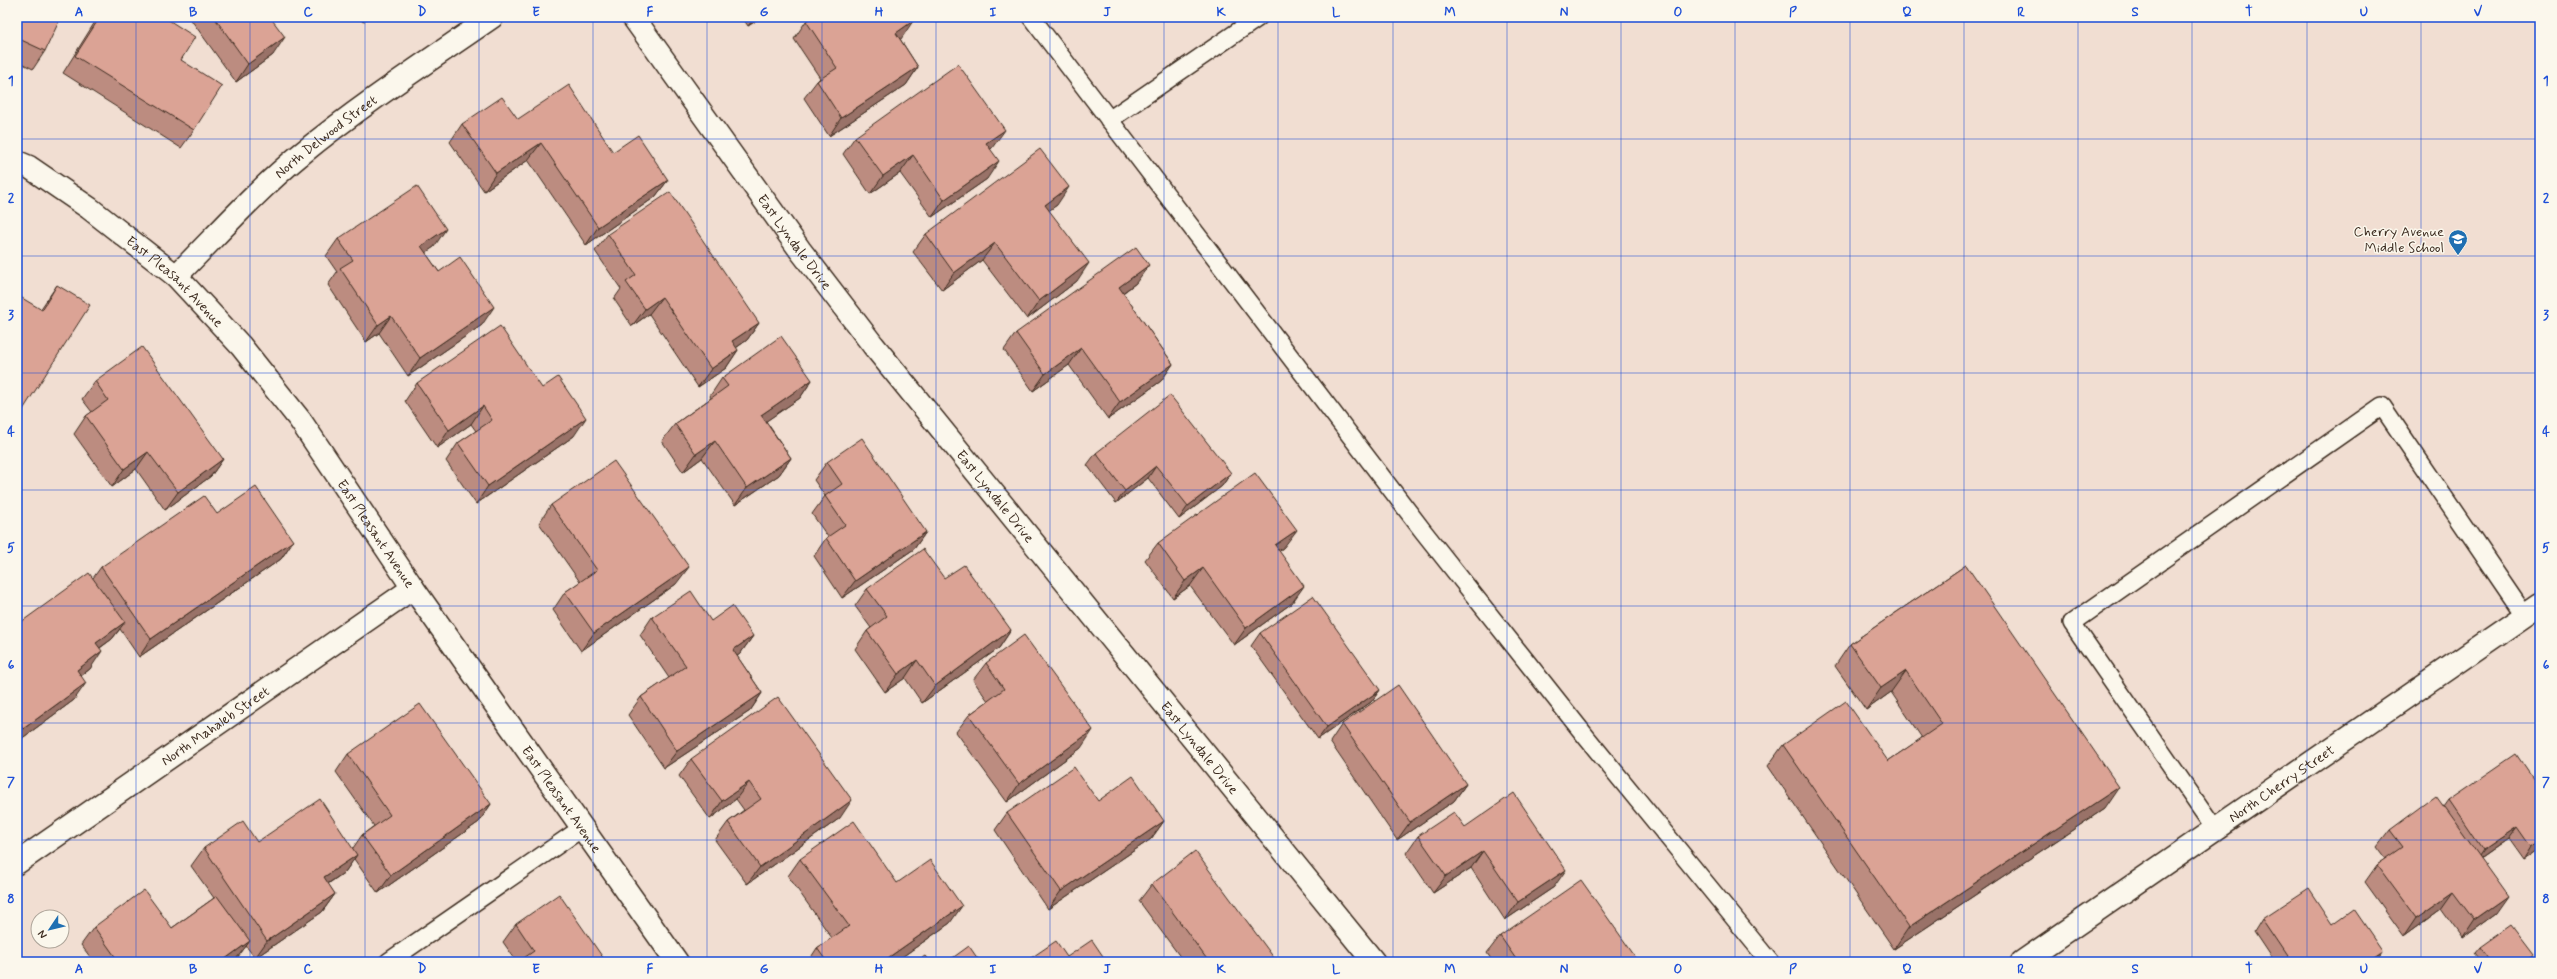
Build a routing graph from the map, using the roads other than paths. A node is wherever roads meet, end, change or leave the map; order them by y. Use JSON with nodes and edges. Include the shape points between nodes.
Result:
{"nodes":[{"id":1,"x":492,"y":17,"type":"edge"},
{"id":2,"x":633,"y":17,"type":"edge"},
{"id":3,"x":1031,"y":17,"type":"edge"},
{"id":4,"x":1259,"y":17,"type":"edge"},
{"id":5,"x":1108,"y":120,"type":"junction"},
{"id":6,"x":17,"y":162,"type":"edge"},
{"id":7,"x":176,"y":276,"type":"junction"},
{"id":8,"x":413,"y":588,"type":"junction"},
{"id":9,"x":2532,"y":611,"type":"edge"},
{"id":10,"x":582,"y":828,"type":"junction"},
{"id":11,"x":2215,"y":829,"type":"junction"},
{"id":12,"x":17,"y":863,"type":"edge"},
{"id":13,"x":388,"y":962,"type":"edge"},
{"id":14,"x":677,"y":962,"type":"edge"},
{"id":15,"x":1374,"y":962,"type":"edge"},
{"id":16,"x":1770,"y":962,"type":"edge"},
{"id":17,"x":2022,"y":962,"type":"edge"}],
"edges":[{"from":1,"to":7,"type":"street","name":"North Delwood Street","via":[[361,108],[300,155],[246,204]]},
{"from":2,"to":15,"type":"street","name":"East Lyndale Drive","via":[[800,250],[868,338]]},
{"from":3,"to":5,"type":"lane"},
{"from":4,"to":5,"type":"lane"},
{"from":5,"to":16,"type":"lane","via":[[1423,531],[1587,738]]},
{"from":6,"to":7,"type":"street","name":"East Pleasant Avenue","via":[[29,167],[89,208]]},
{"from":7,"to":8,"type":"street","name":"East Pleasant Avenue","via":[[241,346],[300,420]]},
{"from":8,"to":10,"type":"street","name":"East Pleasant Avenue"},
{"from":8,"to":12,"type":"street","name":"North Mahaleb Street"},
{"from":9,"to":11,"type":"street","name":"North Cherry Street"},
{"from":9,"to":11,"type":"lane","via":[[2382,406],[2072,623]]},
{"from":10,"to":13,"type":"lane"},
{"from":10,"to":14,"type":"street","name":"East Pleasant Avenue"},
{"from":11,"to":17,"type":"street","name":"North Cherry Street"}]}
